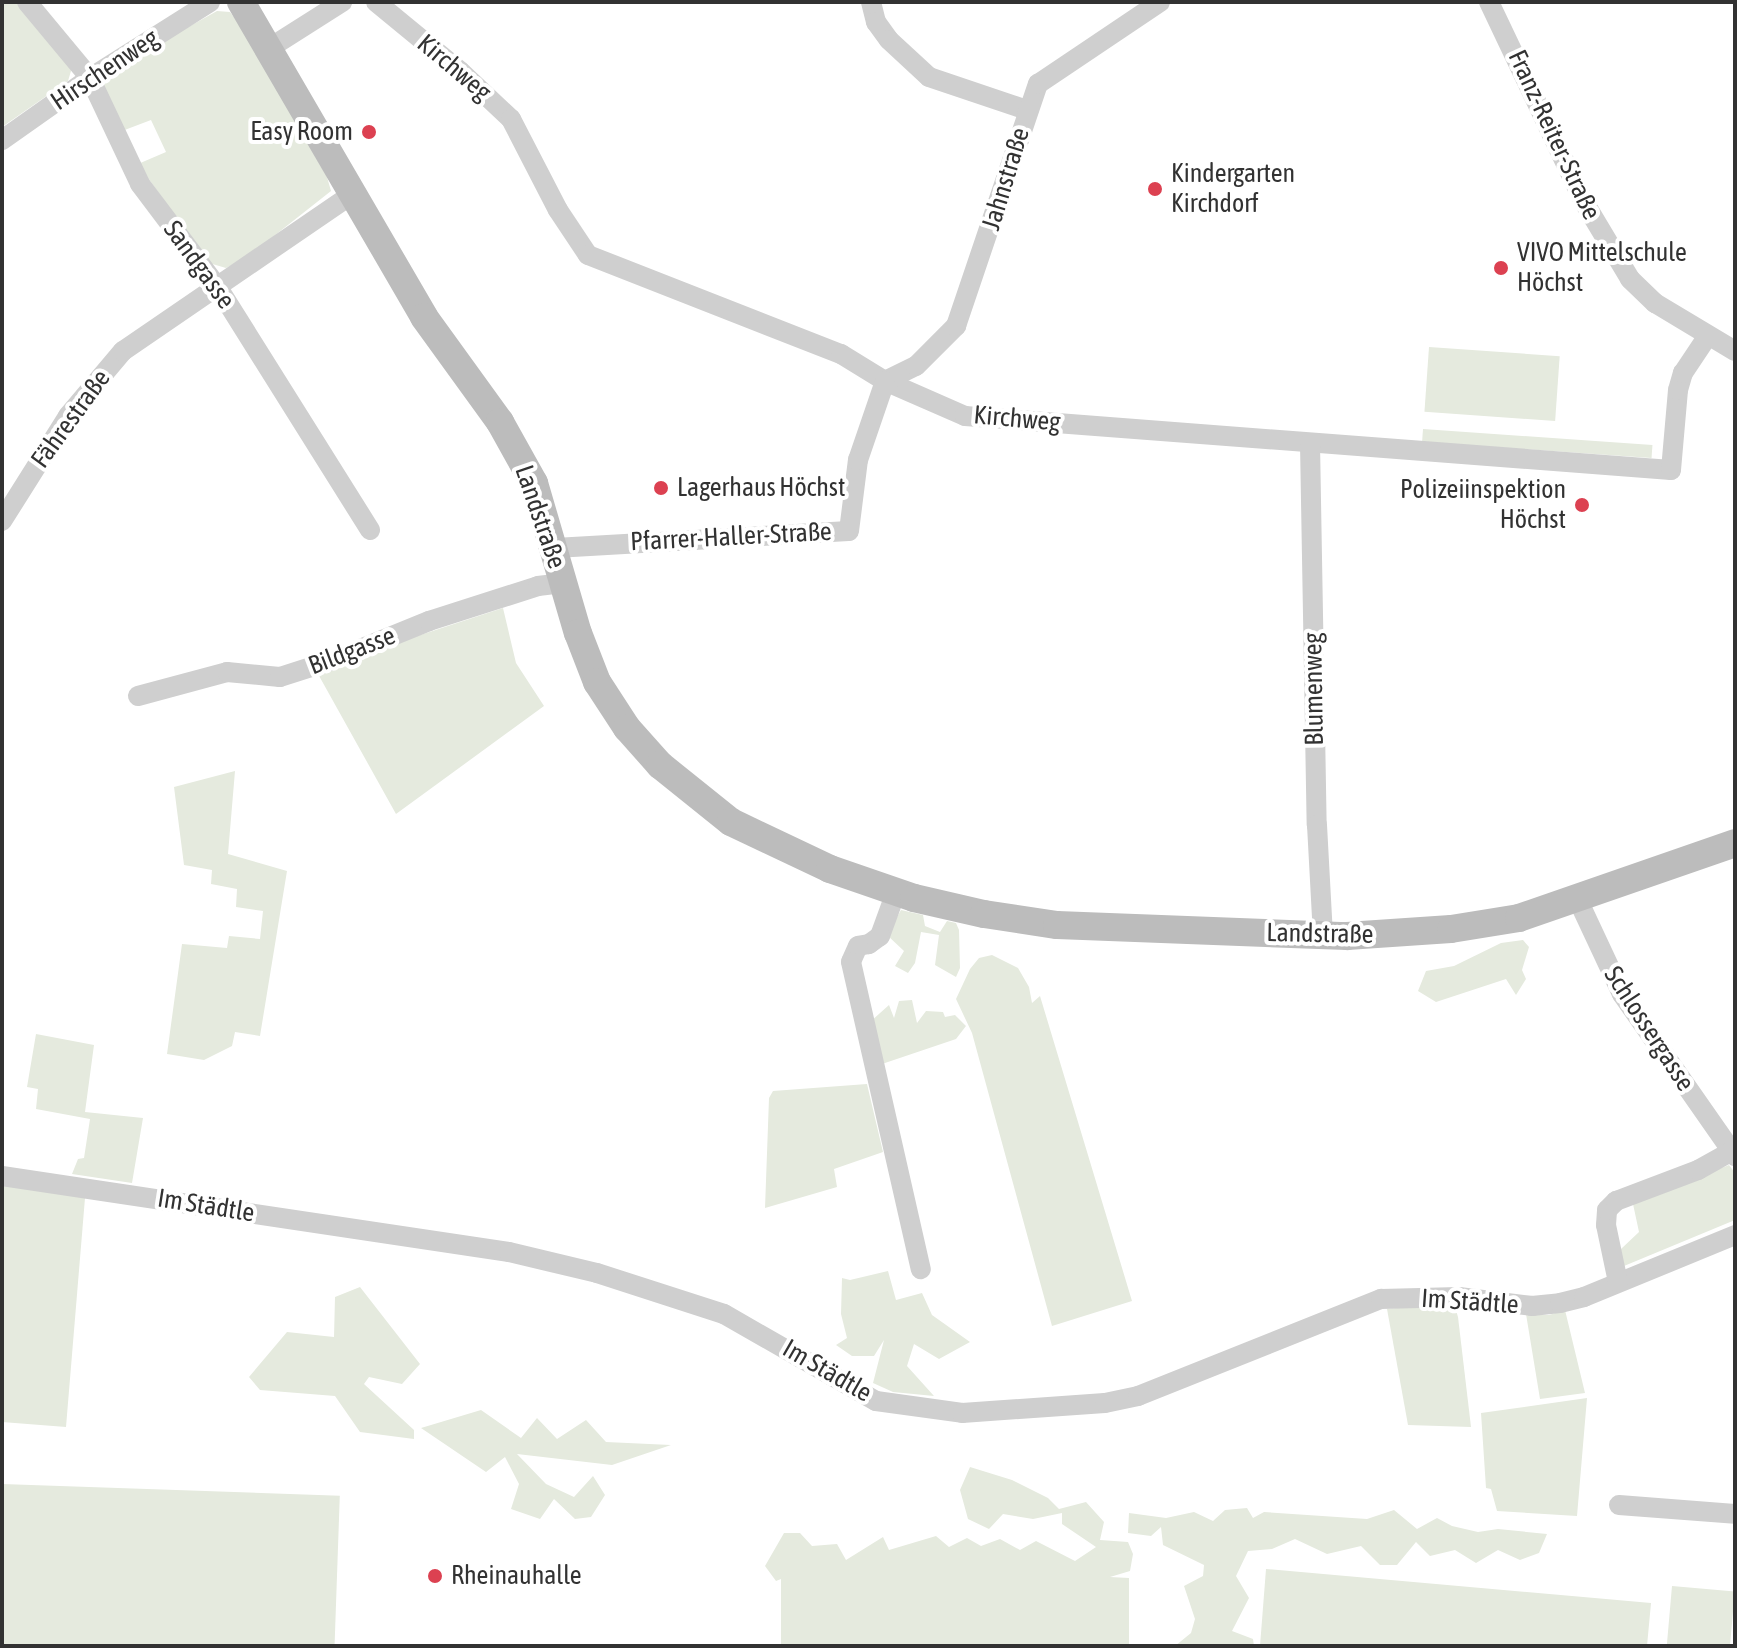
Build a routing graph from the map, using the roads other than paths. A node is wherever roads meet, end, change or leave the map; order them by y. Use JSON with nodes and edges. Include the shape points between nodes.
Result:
{"nodes":[{"id":1,"x":27,"y":2,"type":"edge"},
{"id":2,"x":210,"y":2,"type":"edge"},
{"id":3,"x":241,"y":2,"type":"edge"},
{"id":4,"x":342,"y":2,"type":"edge"},
{"id":5,"x":376,"y":2,"type":"edge"},
{"id":6,"x":871,"y":2,"type":"edge"},
{"id":7,"x":1160,"y":2,"type":"edge"},
{"id":8,"x":1489,"y":2,"type":"edge"},
{"id":9,"x":268,"y":49,"type":"junction"},
{"id":10,"x":90,"y":78,"type":"junction"},
{"id":11,"x":1027,"y":110,"type":"junction"},
{"id":12,"x":2,"y":140,"type":"edge"},
{"id":13,"x":352,"y":194,"type":"junction"},
{"id":14,"x":217,"y":286,"type":"junction"},
{"id":15,"x":1707,"y":337,"type":"junction"},
{"id":16,"x":1735,"y":351,"type":"edge"},
{"id":17,"x":885,"y":381,"type":"junction"},
{"id":18,"x":1310,"y":443,"type":"junction"},
{"id":19,"x":2,"y":521,"type":"edge"},
{"id":20,"x":370,"y":530,"type":"dead end"},
{"id":21,"x":555,"y":548,"type":"junction"},
{"id":22,"x":563,"y":583,"type":"junction"},
{"id":23,"x":138,"y":696,"type":"dead end"},
{"id":24,"x":1735,"y":843,"type":"edge"},
{"id":25,"x":896,"y":892,"type":"junction"},
{"id":26,"x":1578,"y":900,"type":"junction"},
{"id":27,"x":1323,"y":935,"type":"junction"},
{"id":28,"x":1733,"y":1154,"type":"edge"},
{"id":29,"x":2,"y":1176,"type":"edge"},
{"id":30,"x":1735,"y":1235,"type":"edge"},
{"id":31,"x":921,"y":1269,"type":"dead end"},
{"id":32,"x":1618,"y":1282,"type":"junction"},
{"id":33,"x":1619,"y":1505,"type":"dead end"},
{"id":34,"x":1735,"y":1514,"type":"edge"}],
"edges":[{"from":1,"to":10,"type":"street","name":"Sandgasse"},
{"from":2,"to":10,"type":"street","name":"Hirschenweg"},
{"from":3,"to":9,"type":"main road","name":"Landstraße"},
{"from":4,"to":9,"type":"street"},
{"from":5,"to":17,"type":"street","name":"Kirchweg","via":[[511,119],[588,255],[841,354]]},
{"from":6,"to":11,"type":"street","via":[[876,22],[889,40],[929,77]]},
{"from":7,"to":11,"type":"street","name":"Jahnstraße","via":[[1038,84]]},
{"from":8,"to":15,"type":"street","name":"Franz-Reiter-Straße","via":[[1575,184],[1619,263],[1641,292]]},
{"from":9,"to":13,"type":"main road","name":"Landstraße"},
{"from":10,"to":12,"type":"street","name":"Hirschenweg"},
{"from":10,"to":14,"type":"street","name":"Sandgasse","via":[[140,184]]},
{"from":11,"to":17,"type":"street","name":"Jahnstraße","via":[[956,326],[916,366]]},
{"from":13,"to":14,"type":"street","name":"Fährestraße"},
{"from":13,"to":21,"type":"main road","name":"Landstraße","via":[[424,317],[506,433],[534,483]]},
{"from":14,"to":19,"type":"street","name":"Fährestraße","via":[[123,351],[86,391]]},
{"from":14,"to":20,"type":"street","name":"Sandgasse"},
{"from":15,"to":16,"type":"street","name":"Franz-Reiter-Straße"},
{"from":15,"to":18,"type":"street","name":"Kirchweg","via":[[1678,390],[1671,470]]},
{"from":17,"to":18,"type":"street","name":"Kirchweg","via":[[965,416]]},
{"from":17,"to":21,"type":"street","name":"Pfarrer-Haller-Straße","via":[[858,460],[849,531]]},
{"from":18,"to":27,"type":"street","name":"Blumenweg"},
{"from":21,"to":22,"type":"main road","name":"Landstraße"},
{"from":22,"to":23,"type":"street","name":"Bildgasse","via":[[429,621],[280,677],[227,672]]},
{"from":22,"to":25,"type":"main road","name":"Landstraße","via":[[597,682],[660,765],[731,822],[830,869]]},
{"from":24,"to":26,"type":"main road","name":"Landstraße"},
{"from":25,"to":27,"type":"main road","name":"Landstraße","via":[[1057,925]]},
{"from":25,"to":31,"type":"street","via":[[880,936],[858,946],[851,962]]},
{"from":26,"to":27,"type":"main road","name":"Landstraße","via":[[1519,918],[1451,929]]},
{"from":26,"to":28,"type":"street","name":"Schlossergasse","via":[[1622,994]]},
{"from":28,"to":32,"type":"street","name":"Schlossergasse","via":[[1616,1201],[1607,1210]]},
{"from":29,"to":32,"type":"street","name":"Im Städtle","via":[[509,1252],[597,1273],[724,1314],[876,1401],[962,1413],[1138,1396],[1381,1299],[1459,1297],[1532,1306],[1584,1297]]},
{"from":30,"to":32,"type":"street","name":"Im Städtle"},
{"from":33,"to":34,"type":"street"}]}
